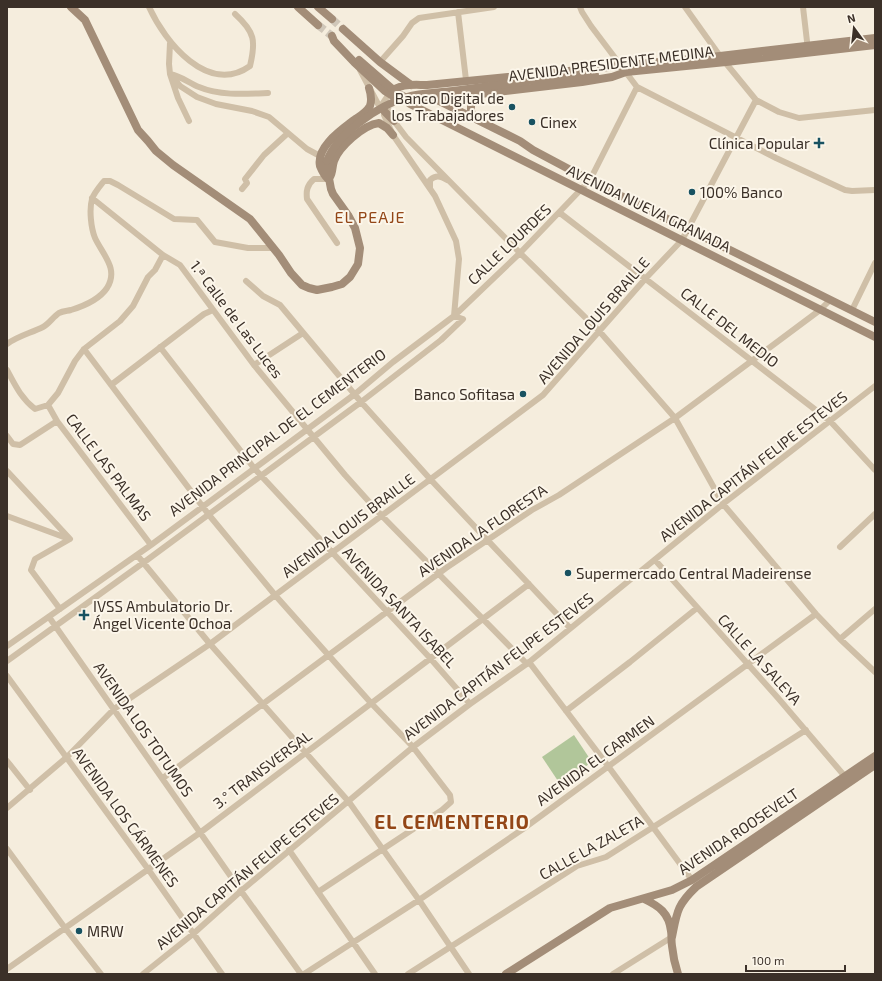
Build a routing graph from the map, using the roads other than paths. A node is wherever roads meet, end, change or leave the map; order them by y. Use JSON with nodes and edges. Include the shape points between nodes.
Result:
{"nodes":[{"id":1,"x":72,"y":7,"type":"edge"},
{"id":2,"x":149,"y":7,"type":"edge"},
{"id":3,"x":298,"y":7,"type":"edge"},
{"id":4,"x":318,"y":7,"type":"edge"},
{"id":5,"x":494,"y":7,"type":"edge"},
{"id":6,"x":580,"y":7,"type":"edge"},
{"id":7,"x":685,"y":7,"type":"edge"},
{"id":8,"x":803,"y":7,"type":"edge"},
{"id":9,"x":458,"y":12,"type":"junction"},
{"id":10,"x":235,"y":14,"type":"dead end"},
{"id":11,"x":332,"y":19,"type":"tunnel mouth"},
{"id":12,"x":318,"y":25,"type":"tunnel mouth"},
{"id":13,"x":343,"y":29,"type":"tunnel mouth"},
{"id":14,"x":332,"y":36,"type":"tunnel mouth"},
{"id":15,"x":875,"y":38,"type":"edge"},
{"id":16,"x":170,"y":43,"type":"junction"},
{"id":17,"x":875,"y":45,"type":"edge"},
{"id":18,"x":364,"y":48,"type":"junction"},
{"id":19,"x":808,"y":49,"type":"junction"},
{"id":20,"x":723,"y":59,"type":"junction"},
{"id":21,"x":356,"y":61,"type":"junction"},
{"id":22,"x":380,"y":62,"type":"junction"},
{"id":23,"x":623,"y":69,"type":"junction"},
{"id":24,"x":170,"y":74,"type":"junction"},
{"id":25,"x":466,"y":80,"type":"junction"},
{"id":26,"x":409,"y":84,"type":"junction"},
{"id":27,"x":637,"y":87,"type":"junction"},
{"id":28,"x":369,"y":88,"type":"junction"},
{"id":29,"x":417,"y":89,"type":"dead end"},
{"id":30,"x":268,"y":93,"type":"dead end"},
{"id":31,"x":389,"y":94,"type":"junction"},
{"id":32,"x":425,"y":94,"type":"dead end"},
{"id":33,"x":482,"y":94,"type":"junction"},
{"id":34,"x":434,"y":99,"type":"junction"},
{"id":35,"x":405,"y":100,"type":"junction"},
{"id":36,"x":756,"y":100,"type":"junction"},
{"id":37,"x":378,"y":104,"type":"dead end"},
{"id":38,"x":875,"y":110,"type":"edge"},
{"id":39,"x":385,"y":112,"type":"junction"},
{"id":40,"x":474,"y":118,"type":"junction"},
{"id":41,"x":189,"y":121,"type":"dead end"},
{"id":42,"x":394,"y":121,"type":"joint"},
{"id":43,"x":288,"y":133,"type":"junction"},
{"id":44,"x":393,"y":134,"type":"junction"},
{"id":45,"x":737,"y":137,"type":"junction"},
{"id":46,"x":320,"y":156,"type":"junction"},
{"id":47,"x":329,"y":179,"type":"junction"},
{"id":48,"x":590,"y":180,"type":"junction"},
{"id":49,"x":450,"y":181,"type":"junction"},
{"id":50,"x":242,"y":189,"type":"dead end"},
{"id":51,"x":431,"y":190,"type":"junction"},
{"id":52,"x":581,"y":190,"type":"junction"},
{"id":53,"x":875,"y":190,"type":"edge"},
{"id":54,"x":92,"y":198,"type":"junction"},
{"id":55,"x":560,"y":213,"type":"junction"},
{"id":56,"x":688,"y":229,"type":"junction"},
{"id":57,"x":682,"y":240,"type":"junction"},
{"id":58,"x":337,"y":243,"type":"dead end"},
{"id":59,"x":273,"y":248,"type":"junction"},
{"id":60,"x":520,"y":253,"type":"junction"},
{"id":61,"x":163,"y":255,"type":"junction"},
{"id":62,"x":875,"y":263,"type":"edge"},
{"id":63,"x":646,"y":278,"type":"junction"},
{"id":64,"x":246,"y":281,"type":"dead end"},
{"id":65,"x":830,"y":300,"type":"junction"},
{"id":66,"x":213,"y":310,"type":"junction"},
{"id":67,"x":820,"y":310,"type":"junction"},
{"id":68,"x":852,"y":310,"type":"junction"},
{"id":69,"x":454,"y":316,"type":"junction"},
{"id":70,"x":875,"y":322,"type":"edge"},
{"id":71,"x":600,"y":332,"type":"junction"},
{"id":72,"x":303,"y":333,"type":"junction"},
{"id":73,"x":875,"y":337,"type":"edge"},
{"id":74,"x":7,"y":344,"type":"edge"},
{"id":75,"x":160,"y":347,"type":"junction"},
{"id":76,"x":84,"y":349,"type":"junction"},
{"id":77,"x":751,"y":361,"type":"junction"},
{"id":78,"x":254,"y":365,"type":"junction"},
{"id":79,"x":7,"y":370,"type":"edge"},
{"id":80,"x":111,"y":384,"type":"junction"},
{"id":81,"x":875,"y":386,"type":"edge"},
{"id":82,"x":355,"y":394,"type":"junction"},
{"id":83,"x":361,"y":402,"type":"junction"},
{"id":84,"x":48,"y":405,"type":"junction"},
{"id":85,"x":675,"y":418,"type":"junction"},
{"id":86,"x":57,"y":421,"type":"junction"},
{"id":87,"x":830,"y":421,"type":"junction"},
{"id":88,"x":307,"y":429,"type":"junction"},
{"id":89,"x":7,"y":436,"type":"edge"},
{"id":90,"x":314,"y":437,"type":"junction"},
{"id":91,"x":254,"y":468,"type":"junction"},
{"id":92,"x":875,"y":470,"type":"edge"},
{"id":93,"x":7,"y":471,"type":"edge"},
{"id":94,"x":262,"y":476,"type":"junction"},
{"id":95,"x":431,"y":480,"type":"junction"},
{"id":96,"x":723,"y":504,"type":"junction"},
{"id":97,"x":202,"y":506,"type":"junction"},
{"id":98,"x":875,"y":514,"type":"edge"},
{"id":99,"x":209,"y":515,"type":"junction"},
{"id":100,"x":382,"y":515,"type":"junction"},
{"id":101,"x":7,"y":516,"type":"edge"},
{"id":102,"x":70,"y":539,"type":"junction"},
{"id":103,"x":487,"y":540,"type":"junction"},
{"id":104,"x":152,"y":545,"type":"junction"},
{"id":105,"x":840,"y":547,"type":"dead end"},
{"id":106,"x":333,"y":553,"type":"junction"},
{"id":107,"x":137,"y":555,"type":"junction"},
{"id":108,"x":655,"y":560,"type":"junction"},
{"id":109,"x":143,"y":564,"type":"junction"},
{"id":110,"x":439,"y":573,"type":"junction"},
{"id":111,"x":529,"y":584,"type":"junction"},
{"id":112,"x":275,"y":595,"type":"junction"},
{"id":113,"x":697,"y":608,"type":"junction"},
{"id":114,"x":60,"y":609,"type":"junction"},
{"id":115,"x":875,"y":609,"type":"edge"},
{"id":116,"x":386,"y":612,"type":"junction"},
{"id":117,"x":816,"y":614,"type":"junction"},
{"id":118,"x":49,"y":617,"type":"junction"},
{"id":119,"x":483,"y":618,"type":"junction"},
{"id":120,"x":55,"y":626,"type":"junction"},
{"id":121,"x":570,"y":628,"type":"junction"},
{"id":122,"x":840,"y":639,"type":"junction"},
{"id":123,"x":210,"y":644,"type":"junction"},
{"id":124,"x":7,"y":646,"type":"edge"},
{"id":125,"x":330,"y":656,"type":"junction"},
{"id":126,"x":430,"y":658,"type":"junction"},
{"id":127,"x":7,"y":661,"type":"edge"},
{"id":128,"x":528,"y":663,"type":"junction"},
{"id":129,"x":748,"y":664,"type":"junction"},
{"id":130,"x":875,"y":672,"type":"edge"},
{"id":131,"x":7,"y":676,"type":"edge"},
{"id":132,"x":371,"y":703,"type":"junction"},
{"id":133,"x":263,"y":704,"type":"junction"},
{"id":134,"x":470,"y":704,"type":"junction"},
{"id":135,"x":114,"y":709,"type":"junction"},
{"id":136,"x":566,"y":711,"type":"junction"},
{"id":137,"x":806,"y":730,"type":"junction"},
{"id":138,"x":412,"y":747,"type":"junction"},
{"id":139,"x":306,"y":752,"type":"junction"},
{"id":140,"x":875,"y":756,"type":"edge"},
{"id":141,"x":67,"y":758,"type":"junction"},
{"id":142,"x":7,"y":761,"type":"edge"},
{"id":143,"x":875,"y":765,"type":"edge"},
{"id":144,"x":608,"y":766,"type":"junction"},
{"id":145,"x":163,"y":778,"type":"junction"},
{"id":146,"x":847,"y":779,"type":"junction"},
{"id":147,"x":30,"y":790,"type":"junction"},
{"id":148,"x":348,"y":802,"type":"junction"},
{"id":149,"x":7,"y":808,"type":"edge"},
{"id":150,"x":653,"y":828,"type":"junction"},
{"id":151,"x":201,"y":832,"type":"junction"},
{"id":152,"x":7,"y":849,"type":"edge"},
{"id":153,"x":384,"y":849,"type":"junction"},
{"id":154,"x":289,"y":850,"type":"junction"},
{"id":155,"x":148,"y":869,"type":"junction"},
{"id":156,"x":692,"y":880,"type":"junction"},
{"id":157,"x":241,"y":891,"type":"junction"},
{"id":158,"x":318,"y":892,"type":"junction"},
{"id":159,"x":644,"y":899,"type":"junction"},
{"id":160,"x":419,"y":900,"type":"junction"},
{"id":161,"x":65,"y":928,"type":"junction"},
{"id":162,"x":193,"y":934,"type":"junction"},
{"id":163,"x":672,"y":937,"type":"junction"},
{"id":164,"x":352,"y":942,"type":"junction"},
{"id":165,"x":450,"y":948,"type":"junction"},
{"id":166,"x":7,"y":969,"type":"edge"},
{"id":167,"x":101,"y":974,"type":"edge"},
{"id":168,"x":143,"y":974,"type":"edge"},
{"id":169,"x":222,"y":974,"type":"edge"},
{"id":170,"x":303,"y":974,"type":"edge"},
{"id":171,"x":375,"y":974,"type":"edge"},
{"id":172,"x":408,"y":974,"type":"edge"},
{"id":173,"x":469,"y":974,"type":"edge"},
{"id":174,"x":506,"y":974,"type":"edge"},
{"id":175,"x":613,"y":974,"type":"edge"},
{"id":176,"x":678,"y":974,"type":"edge"}],
"edges":[{"from":1,"to":59,"type":"street","via":[[85,20],[138,130],[156,151],[174,166],[250,219]]},
{"from":2,"to":16,"type":"street"},
{"from":3,"to":12,"type":"street"},
{"from":4,"to":11,"type":"street"},
{"from":5,"to":9,"type":"street"},
{"from":6,"to":23,"type":"street"},
{"from":7,"to":20,"type":"street"},
{"from":8,"to":19,"type":"street"},
{"from":9,"to":22,"type":"street","via":[[419,18]]},
{"from":9,"to":25,"type":"street"},
{"from":10,"to":16,"type":"street","via":[[246,24],[253,37],[250,66],[241,72],[226,75],[202,69]]},
{"from":13,"to":18,"type":"street"},
{"from":14,"to":21,"type":"street"},
{"from":15,"to":19,"type":"street","name":"AVENIDA PRESIDENTE MEDINA"},
{"from":16,"to":24,"type":"street"},
{"from":17,"to":19,"type":"street","name":"AVENIDA PRESIDENTE MEDINA"},
{"from":18,"to":21,"type":"street","via":[[364,58]]},
{"from":18,"to":22,"type":"street"},
{"from":19,"to":20,"type":"street","name":"AVENIDA PRESIDENTE MEDINA"},
{"from":20,"to":23,"type":"street","name":"AVENIDA PRESIDENTE MEDINA"},
{"from":20,"to":23,"type":"street","name":"AVENIDA PRESIDENTE MEDINA","via":[[654,62]]},
{"from":20,"to":36,"type":"street"},
{"from":21,"to":28,"type":"street"},
{"from":21,"to":31,"type":"street"},
{"from":21,"to":35,"type":"street","bridge":true},
{"from":22,"to":26,"type":"street"},
{"from":23,"to":25,"type":"street","name":"AVENIDA PRESIDENTE MEDINA"},
{"from":23,"to":27,"type":"street"},
{"from":23,"to":33,"type":"street","name":"AVENIDA PRESIDENTE MEDINA","via":[[612,77]]},
{"from":23,"to":35,"type":"street","bridge":true},
{"from":24,"to":30,"type":"street","via":[[213,91],[234,94]]},
{"from":24,"to":41,"type":"street"},
{"from":24,"to":43,"type":"street","via":[[180,86],[197,97],[269,117]]},
{"from":25,"to":26,"type":"street","name":"AVENIDA PRESIDENTE MEDINA","via":[[427,85]]},
{"from":26,"to":29,"type":"street"},
{"from":26,"to":31,"type":"street","via":[[396,88]]},
{"from":27,"to":45,"type":"street"},
{"from":27,"to":48,"type":"street"},
{"from":28,"to":37,"type":"street"},
{"from":28,"to":46,"type":"street","via":[[371,103],[366,112],[336,134]]},
{"from":31,"to":35,"type":"street"},
{"from":31,"to":39,"type":"street","via":[[383,103]]},
{"from":32,"to":34,"type":"street","name":"AVENIDA NUEVA GRANADA"},
{"from":33,"to":34,"type":"street","name":"AVENIDA PRESIDENTE MEDINA"},
{"from":33,"to":40,"type":"street","via":[[470,104]]},
{"from":34,"to":35,"type":"street","name":"AVENIDA PRESIDENTE MEDINA"},
{"from":34,"to":40,"type":"street","name":"AVENIDA NUEVA GRANADA"},
{"from":35,"to":47,"type":"street","bridge":true,"via":[[359,123],[336,143],[327,161]]},
{"from":35,"to":52,"type":"street","name":"AVENIDA NUEVA GRANADA"},
{"from":36,"to":38,"type":"street","via":[[778,112],[799,118]]},
{"from":36,"to":45,"type":"street"},
{"from":39,"to":42,"type":"street"},
{"from":39,"to":44,"type":"street"},
{"from":40,"to":48,"type":"street","name":"AVENIDA NUEVA GRANADA"},
{"from":42,"to":49,"type":"street","via":[[406,137]]},
{"from":43,"to":46,"type":"street"},
{"from":43,"to":50,"type":"street","via":[[245,179],[247,183]]},
{"from":44,"to":47,"type":"street","via":[[379,123],[359,132],[337,155]]},
{"from":44,"to":51,"type":"street"},
{"from":45,"to":53,"type":"street","via":[[844,190]]},
{"from":45,"to":56,"type":"street"},
{"from":46,"to":47,"type":"street","via":[[322,172]]},
{"from":47,"to":58,"type":"street","via":[[314,179],[306,193],[307,199]]},
{"from":47,"to":59,"type":"street","via":[[333,194],[348,215],[358,238],[358,264],[350,277],[342,284],[332,287],[317,290],[309,288],[290,273]]},
{"from":48,"to":52,"type":"street","name":"CALLE LOURDES"},
{"from":48,"to":56,"type":"street","name":"AVENIDA NUEVA GRANADA"},
{"from":49,"to":51,"type":"street","via":[[440,176],[434,177],[430,180]]},
{"from":49,"to":60,"type":"street"},
{"from":51,"to":69,"type":"street","via":[[456,241],[459,259]]},
{"from":52,"to":55,"type":"street","name":"CALLE LOURDES"},
{"from":52,"to":57,"type":"street","name":"AVENIDA NUEVA GRANADA"},
{"from":54,"to":59,"type":"street","via":[[104,181],[110,181],[174,219],[197,220],[215,242],[248,248]]},
{"from":54,"to":61,"type":"street","name":"1.ª Calle de Las Luces"},
{"from":54,"to":74,"type":"street","via":[[91,216],[95,237],[111,268],[112,275],[107,288],[88,304],[58,314],[44,326]]},
{"from":55,"to":60,"type":"street","name":"CALLE LOURDES"},
{"from":55,"to":63,"type":"street","name":"CALLE DEL MEDIO"},
{"from":56,"to":57,"type":"street","name":"AVENIDA LOUIS BRAILLE"},
{"from":56,"to":65,"type":"street","name":"AVENIDA NUEVA GRANADA"},
{"from":57,"to":63,"type":"street","name":"AVENIDA LOUIS BRAILLE"},
{"from":57,"to":67,"type":"street","name":"AVENIDA NUEVA GRANADA"},
{"from":60,"to":69,"type":"street","name":"CALLE LOURDES"},
{"from":60,"to":71,"type":"street"},
{"from":61,"to":66,"type":"street","name":"1.ª Calle de Las Luces","via":[[180,265]]},
{"from":61,"to":76,"type":"street","via":[[133,306],[120,321]]},
{"from":62,"to":68,"type":"street"},
{"from":63,"to":71,"type":"street","name":"AVENIDA LOUIS BRAILLE"},
{"from":63,"to":77,"type":"street","name":"CALLE DEL MEDIO"},
{"from":64,"to":72,"type":"street","via":[[263,296],[280,305]]},
{"from":65,"to":67,"type":"street","name":"AVENIDA LA FLORESTA"},
{"from":65,"to":68,"type":"street","name":"AVENIDA NUEVA GRANADA"},
{"from":66,"to":75,"type":"street"},
{"from":66,"to":78,"type":"street","name":"1.ª Calle de Las Luces"},
{"from":67,"to":73,"type":"street","name":"AVENIDA NUEVA GRANADA"},
{"from":67,"to":77,"type":"street","name":"AVENIDA LA FLORESTA"},
{"from":68,"to":70,"type":"street","name":"AVENIDA NUEVA GRANADA"},
{"from":69,"to":82,"type":"street","name":"AVENIDA PRINCIPAL DE EL CEMENTERIO"},
{"from":69,"to":83,"type":"street","via":[[463,319],[441,340]]},
{"from":71,"to":85,"type":"street"},
{"from":71,"to":95,"type":"street","name":"AVENIDA LOUIS BRAILLE","via":[[543,395]]},
{"from":72,"to":78,"type":"street"},
{"from":72,"to":82,"type":"street"},
{"from":75,"to":80,"type":"street"},
{"from":75,"to":91,"type":"street","name":"AVENIDA SANTA ISABEL"},
{"from":76,"to":80,"type":"street"},
{"from":76,"to":84,"type":"street"},
{"from":77,"to":85,"type":"street","name":"AVENIDA LA FLORESTA"},
{"from":77,"to":87,"type":"street","name":"CALLE DEL MEDIO"},
{"from":78,"to":88,"type":"street","name":"1.ª Calle de Las Luces"},
{"from":79,"to":84,"type":"street","via":[[26,402],[35,408]]},
{"from":80,"to":97,"type":"street"},
{"from":81,"to":87,"type":"street","name":"AVENIDA CAPITÁN FELIPE ESTEVES"},
{"from":82,"to":83,"type":"street"},
{"from":82,"to":88,"type":"street","name":"AVENIDA PRINCIPAL DE EL CEMENTERIO"},
{"from":83,"to":90,"type":"street"},
{"from":83,"to":95,"type":"street"},
{"from":84,"to":86,"type":"street","name":"CALLE LAS PALMAS"},
{"from":85,"to":96,"type":"street"},
{"from":85,"to":103,"type":"street","name":"AVENIDA LA FLORESTA"},
{"from":86,"to":89,"type":"street","via":[[20,445],[13,444]]},
{"from":86,"to":104,"type":"street","name":"CALLE LAS PALMAS"},
{"from":87,"to":92,"type":"street","name":"CALLE DEL MEDIO"},
{"from":87,"to":96,"type":"street","name":"AVENIDA CAPITÁN FELIPE ESTEVES"},
{"from":88,"to":90,"type":"street","name":"1.ª Calle de Las Luces"},
{"from":88,"to":91,"type":"street","name":"AVENIDA PRINCIPAL DE EL CEMENTERIO"},
{"from":90,"to":94,"type":"street"},
{"from":90,"to":100,"type":"street","name":"1.ª Calle de Las Luces"},
{"from":91,"to":94,"type":"street","name":"AVENIDA SANTA ISABEL"},
{"from":91,"to":97,"type":"street","name":"AVENIDA PRINCIPAL DE EL CEMENTERIO"},
{"from":93,"to":102,"type":"street"},
{"from":94,"to":99,"type":"street"},
{"from":94,"to":106,"type":"street","name":"AVENIDA SANTA ISABEL"},
{"from":95,"to":100,"type":"street","name":"AVENIDA LOUIS BRAILLE"},
{"from":95,"to":103,"type":"street"},
{"from":96,"to":108,"type":"street","name":"AVENIDA CAPITÁN FELIPE ESTEVES"},
{"from":96,"to":117,"type":"street"},
{"from":97,"to":99,"type":"street"},
{"from":97,"to":104,"type":"street","name":"AVENIDA PRINCIPAL DE EL CEMENTERIO"},
{"from":98,"to":105,"type":"street"},
{"from":99,"to":109,"type":"street"},
{"from":99,"to":112,"type":"street"},
{"from":100,"to":106,"type":"street","name":"AVENIDA LOUIS BRAILLE"},
{"from":100,"to":110,"type":"street","name":"1.ª Calle de Las Luces"},
{"from":101,"to":102,"type":"street"},
{"from":102,"to":114,"type":"street","via":[[35,559],[31,570]]},
{"from":103,"to":110,"type":"street","name":"AVENIDA LA FLORESTA"},
{"from":103,"to":111,"type":"street"},
{"from":104,"to":107,"type":"street","name":"AVENIDA PRINCIPAL DE EL CEMENTERIO"},
{"from":106,"to":112,"type":"street","name":"AVENIDA LOUIS BRAILLE"},
{"from":106,"to":116,"type":"street","name":"AVENIDA SANTA ISABEL"},
{"from":107,"to":109,"type":"street"},
{"from":107,"to":114,"type":"street","name":"AVENIDA PRINCIPAL DE EL CEMENTERIO"},
{"from":108,"to":113,"type":"street","name":"CALLE LA SALEYA"},
{"from":108,"to":121,"type":"street","name":"AVENIDA CAPITÁN FELIPE ESTEVES"},
{"from":109,"to":120,"type":"street"},
{"from":109,"to":123,"type":"street"},
{"from":110,"to":116,"type":"street","name":"AVENIDA LA FLORESTA"},
{"from":110,"to":119,"type":"street","name":"1.ª Calle de Las Luces"},
{"from":111,"to":119,"type":"street","name":"3.° TRANSVERSAL"},
{"from":111,"to":121,"type":"street"},
{"from":112,"to":123,"type":"street","name":"AVENIDA LOUIS BRAILLE"},
{"from":112,"to":125,"type":"street"},
{"from":113,"to":129,"type":"street","name":"CALLE LA SALEYA"},
{"from":113,"to":136,"type":"street"},
{"from":114,"to":118,"type":"street","name":"AVENIDA PRINCIPAL DE EL CEMENTERIO"},
{"from":115,"to":122,"type":"street"},
{"from":116,"to":125,"type":"street","name":"AVENIDA LA FLORESTA"},
{"from":116,"to":126,"type":"street","name":"AVENIDA SANTA ISABEL"},
{"from":117,"to":122,"type":"street"},
{"from":117,"to":129,"type":"street","name":"AVENIDA EL CARMEN"},
{"from":118,"to":120,"type":"street","name":"AVENIDA LOS TOTUMOS"},
{"from":118,"to":124,"type":"street","name":"AVENIDA PRINCIPAL DE EL CEMENTERIO"},
{"from":119,"to":126,"type":"street","name":"3.° TRANSVERSAL"},
{"from":119,"to":128,"type":"street","name":"1.ª Calle de Las Luces"},
{"from":120,"to":127,"type":"street"},
{"from":120,"to":135,"type":"street","name":"AVENIDA LOS TOTUMOS"},
{"from":121,"to":128,"type":"street","name":"AVENIDA CAPITÁN FELIPE ESTEVES"},
{"from":122,"to":130,"type":"street"},
{"from":123,"to":133,"type":"street"},
{"from":123,"to":135,"type":"street","name":"AVENIDA LOUIS BRAILLE"},
{"from":125,"to":132,"type":"street"},
{"from":125,"to":133,"type":"street","name":"AVENIDA LA FLORESTA"},
{"from":126,"to":132,"type":"street","name":"3.° TRANSVERSAL"},
{"from":126,"to":134,"type":"street","name":"AVENIDA SANTA ISABEL"},
{"from":128,"to":134,"type":"street","name":"AVENIDA CAPITÁN FELIPE ESTEVES"},
{"from":128,"to":136,"type":"street","name":"1.ª Calle de Las Luces"},
{"from":129,"to":137,"type":"street","name":"CALLE LA SALEYA"},
{"from":129,"to":144,"type":"street","name":"AVENIDA EL CARMEN"},
{"from":131,"to":141,"type":"street","name":"AVENIDA LOS CÁRMENES"},
{"from":132,"to":138,"type":"street"},
{"from":132,"to":139,"type":"street","name":"3.° TRANSVERSAL"},
{"from":133,"to":139,"type":"street"},
{"from":133,"to":145,"type":"street","name":"AVENIDA LA FLORESTA"},
{"from":134,"to":138,"type":"street","name":"AVENIDA CAPITÁN FELIPE ESTEVES"},
{"from":135,"to":141,"type":"street","name":"AVENIDA LOUIS BRAILLE"},
{"from":135,"to":145,"type":"street","name":"AVENIDA LOS TOTUMOS"},
{"from":136,"to":144,"type":"street","name":"1.ª Calle de Las Luces"},
{"from":137,"to":146,"type":"street","name":"CALLE LA SALEYA"},
{"from":137,"to":150,"type":"street","name":"CALLE LA ZALETA"},
{"from":138,"to":148,"type":"street","name":"AVENIDA CAPITÁN FELIPE ESTEVES"},
{"from":138,"to":153,"type":"street","via":[[445,787],[451,802],[435,816]]},
{"from":139,"to":148,"type":"street"},
{"from":139,"to":151,"type":"street","name":"3.° TRANSVERSAL"},
{"from":140,"to":146,"type":"street","name":"AVENIDA ROOSEVELT"},
{"from":141,"to":147,"type":"street","name":"AVENIDA LOUIS BRAILLE"},
{"from":141,"to":155,"type":"street","name":"AVENIDA LOS CÁRMENES"},
{"from":142,"to":147,"type":"street"},
{"from":143,"to":146,"type":"street","name":"AVENIDA ROOSEVELT"},
{"from":144,"to":150,"type":"street","name":"1.ª Calle de Las Luces"},
{"from":144,"to":160,"type":"street","name":"AVENIDA EL CARMEN"},
{"from":145,"to":151,"type":"street","name":"AVENIDA LOS TOTUMOS"},
{"from":146,"to":156,"type":"street","name":"AVENIDA ROOSEVELT"},
{"from":146,"to":163,"type":"street","name":"AVENIDA ROOSEVELT","via":[[696,887],[682,901],[675,918]]},
{"from":147,"to":149,"type":"street","name":"AVENIDA LOUIS BRAILLE"},
{"from":148,"to":153,"type":"street"},
{"from":148,"to":154,"type":"street","name":"AVENIDA CAPITÁN FELIPE ESTEVES"},
{"from":150,"to":156,"type":"street","name":"1.ª Calle de Las Luces"},
{"from":150,"to":165,"type":"street","name":"CALLE LA ZALETA","via":[[606,857],[577,866]]},
{"from":151,"to":155,"type":"street","name":"3.° TRANSVERSAL"},
{"from":151,"to":157,"type":"street","name":"AVENIDA LOS TOTUMOS"},
{"from":152,"to":161,"type":"street"},
{"from":153,"to":158,"type":"street"},
{"from":153,"to":160,"type":"street"},
{"from":154,"to":157,"type":"street","name":"AVENIDA CAPITÁN FELIPE ESTEVES"},
{"from":154,"to":158,"type":"street"},
{"from":155,"to":161,"type":"street","name":"3.° TRANSVERSAL"},
{"from":155,"to":162,"type":"street","name":"AVENIDA LOS CÁRMENES"},
{"from":156,"to":159,"type":"street","name":"AVENIDA ROOSEVELT"},
{"from":157,"to":162,"type":"street","name":"AVENIDA CAPITÁN FELIPE ESTEVES"},
{"from":157,"to":170,"type":"street","name":"AVENIDA LOS TOTUMOS"},
{"from":158,"to":164,"type":"street"},
{"from":159,"to":163,"type":"street","via":[[659,906],[663,911]]},
{"from":159,"to":174,"type":"street","name":"AVENIDA ROOSEVELT","via":[[610,908]]},
{"from":160,"to":164,"type":"street","name":"AVENIDA EL CARMEN"},
{"from":160,"to":165,"type":"street"},
{"from":161,"to":166,"type":"street","name":"3.° TRANSVERSAL"},
{"from":161,"to":167,"type":"street"},
{"from":162,"to":168,"type":"street","name":"AVENIDA CAPITÁN FELIPE ESTEVES"},
{"from":162,"to":169,"type":"street","name":"AVENIDA LOS CÁRMENES"},
{"from":163,"to":175,"type":"street"},
{"from":163,"to":176,"type":"street","via":[[671,944]]},
{"from":164,"to":170,"type":"street","name":"AVENIDA EL CARMEN"},
{"from":164,"to":171,"type":"street"},
{"from":165,"to":172,"type":"street","name":"CALLE LA ZALETA"},
{"from":165,"to":173,"type":"street"}]}
